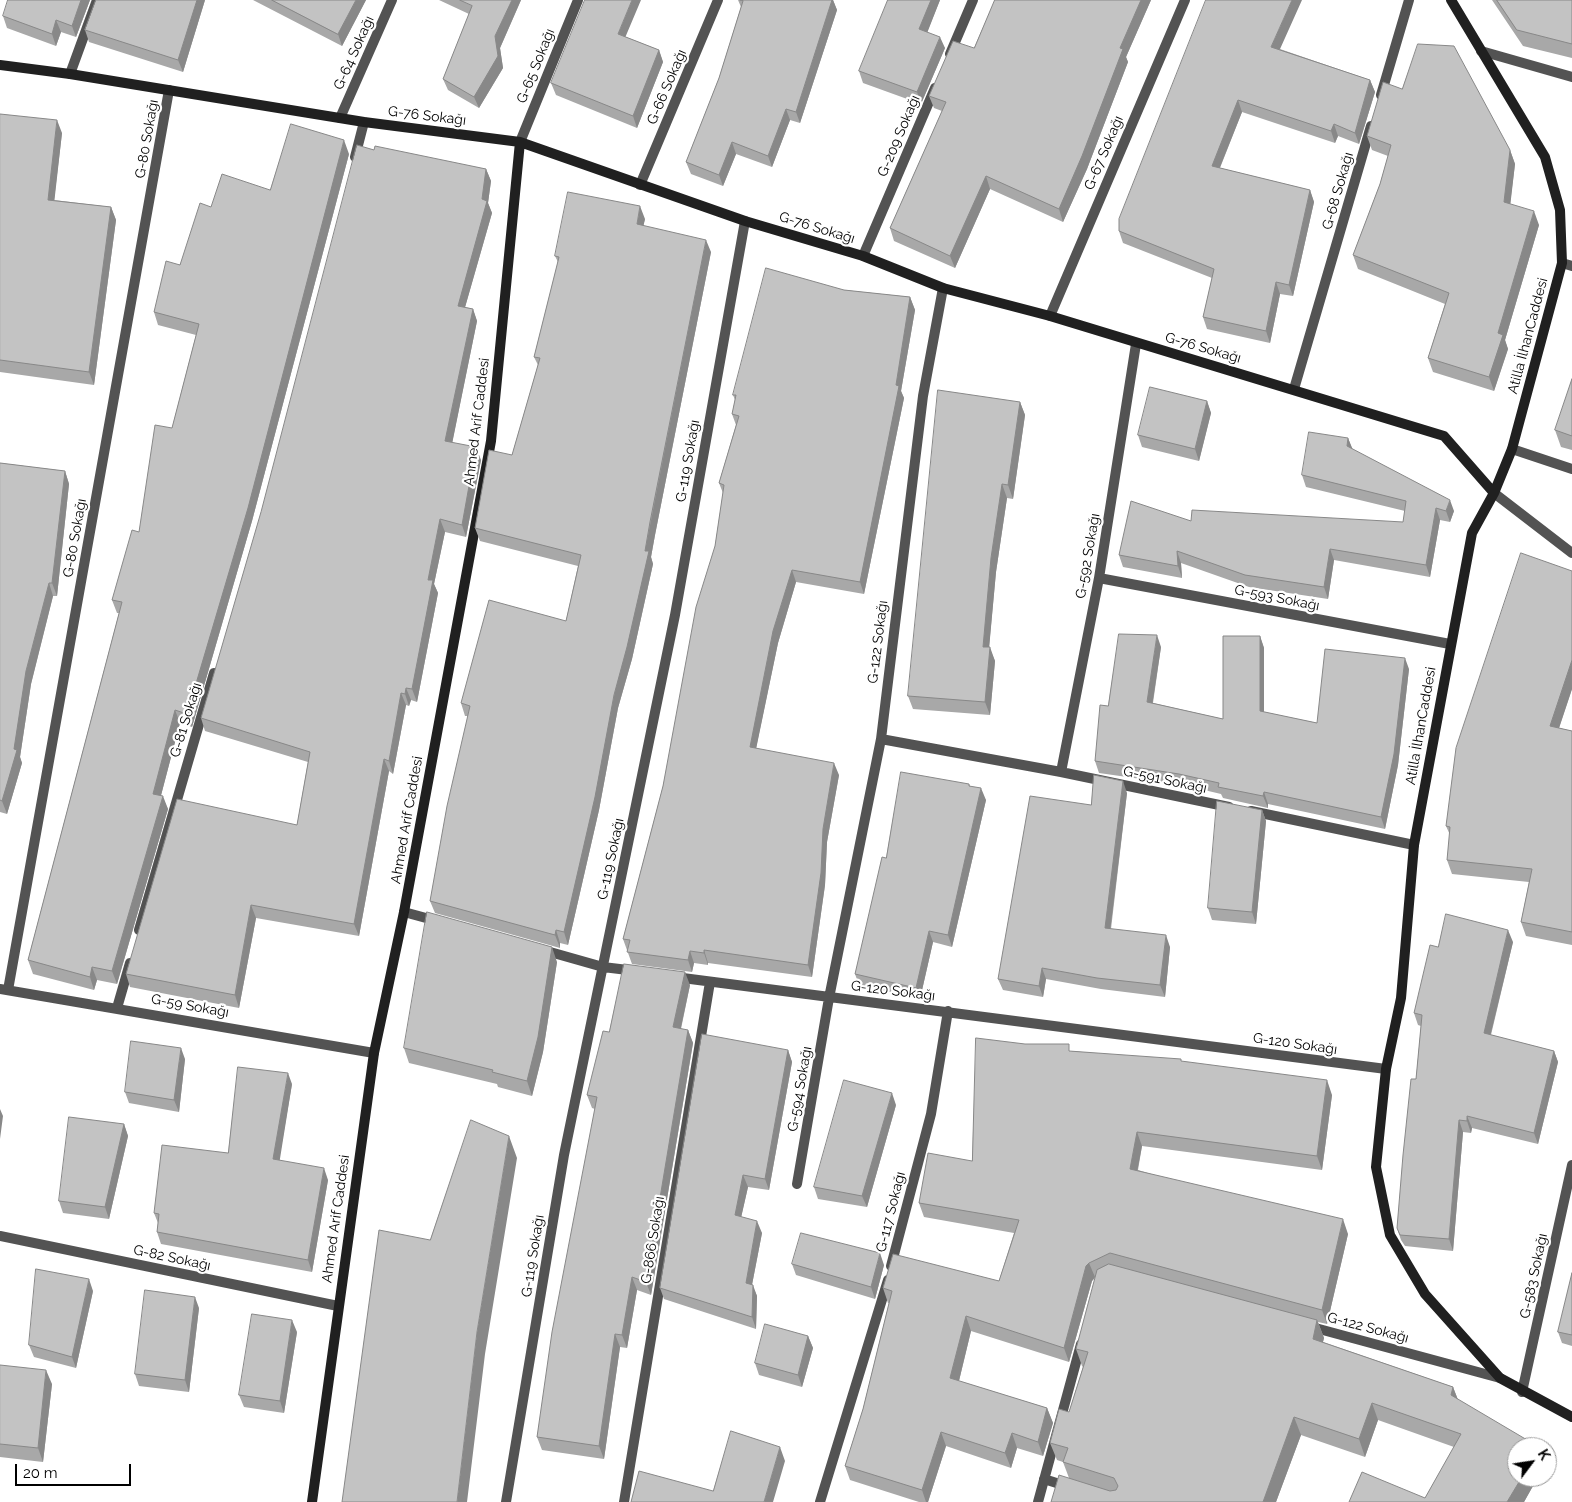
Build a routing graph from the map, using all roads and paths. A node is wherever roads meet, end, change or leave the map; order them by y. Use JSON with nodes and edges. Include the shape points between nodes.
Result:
{"nodes":[{"id":1,"x":97,"y":0,"type":"edge"},
{"id":2,"x":392,"y":0,"type":"edge"},
{"id":3,"x":578,"y":0,"type":"edge"},
{"id":4,"x":718,"y":0,"type":"edge"},
{"id":5,"x":973,"y":0,"type":"edge"},
{"id":6,"x":1185,"y":0,"type":"edge"},
{"id":7,"x":1408,"y":0,"type":"edge"},
{"id":8,"x":1451,"y":0,"type":"edge"},
{"id":9,"x":1481,"y":51,"type":"junction"},
{"id":10,"x":946,"y":64,"type":"edge"},
{"id":11,"x":0,"y":65,"type":"edge"},
{"id":12,"x":70,"y":74,"type":"junction"},
{"id":13,"x":1572,"y":77,"type":"edge"},
{"id":14,"x":938,"y":82,"type":"edge"},
{"id":15,"x":169,"y":90,"type":"junction"},
{"id":16,"x":340,"y":118,"type":"junction"},
{"id":17,"x":364,"y":122,"type":"junction"},
{"id":18,"x":520,"y":142,"type":"junction"},
{"id":19,"x":352,"y":170,"type":"edge"},
{"id":20,"x":640,"y":185,"type":"junction"},
{"id":21,"x":745,"y":221,"type":"junction"},
{"id":22,"x":863,"y":256,"type":"junction"},
{"id":23,"x":1567,"y":264,"type":"edge"},
{"id":24,"x":943,"y":288,"type":"junction"},
{"id":25,"x":1050,"y":316,"type":"junction"},
{"id":26,"x":1136,"y":344,"type":"junction"},
{"id":27,"x":1294,"y":389,"type":"junction"},
{"id":28,"x":1512,"y":449,"type":"junction"},
{"id":29,"x":1572,"y":469,"type":"edge"},
{"id":30,"x":1494,"y":493,"type":"junction"},
{"id":31,"x":1572,"y":553,"type":"edge"},
{"id":32,"x":1100,"y":578,"type":"junction"},
{"id":33,"x":1450,"y":644,"type":"junction"},
{"id":34,"x":217,"y":662,"type":"edge"},
{"id":35,"x":881,"y":739,"type":"junction"},
{"id":36,"x":1061,"y":772,"type":"junction"},
{"id":37,"x":1414,"y":845,"type":"junction"},
{"id":38,"x":404,"y":912,"type":"junction"},
{"id":39,"x":451,"y":925,"type":"edge"},
{"id":40,"x":537,"y":948,"type":"edge"},
{"id":41,"x":603,"y":966,"type":"junction"},
{"id":42,"x":642,"y":972,"type":"edge"},
{"id":43,"x":662,"y":975,"type":"edge"},
{"id":44,"x":710,"y":982,"type":"junction"},
{"id":45,"x":4,"y":989,"type":"edge"},
{"id":46,"x":829,"y":998,"type":"junction"},
{"id":47,"x":117,"y":1008,"type":"junction"},
{"id":48,"x":948,"y":1011,"type":"junction"},
{"id":49,"x":374,"y":1053,"type":"junction"},
{"id":50,"x":1386,"y":1069,"type":"junction"},
{"id":51,"x":1572,"y":1165,"type":"edge"},
{"id":52,"x":797,"y":1184,"type":"dead end"},
{"id":53,"x":0,"y":1236,"type":"edge"},
{"id":54,"x":338,"y":1306,"type":"junction"},
{"id":55,"x":1293,"y":1322,"type":"edge"},
{"id":56,"x":1085,"y":1330,"type":"edge"},
{"id":57,"x":1500,"y":1378,"type":"junction"},
{"id":58,"x":1522,"y":1392,"type":"junction"},
{"id":59,"x":1572,"y":1417,"type":"edge"},
{"id":60,"x":1044,"y":1479,"type":"junction"},
{"id":61,"x":1081,"y":1490,"type":"edge"},
{"id":62,"x":312,"y":1502,"type":"edge"},
{"id":63,"x":506,"y":1502,"type":"edge"},
{"id":64,"x":624,"y":1502,"type":"edge"},
{"id":65,"x":820,"y":1502,"type":"edge"},
{"id":66,"x":1038,"y":1502,"type":"edge"}],
"edges":[{"from":1,"to":12,"type":"street"},
{"from":2,"to":16,"type":"street","name":"G-64 Sokağı"},
{"from":3,"to":18,"type":"street","name":"G-65 Sokağı"},
{"from":4,"to":20,"type":"street","name":"G-66 Sokağı"},
{"from":5,"to":10,"type":"street"},
{"from":6,"to":25,"type":"street","name":"G-67 Sokağı"},
{"from":7,"to":27,"type":"street","name":"G-68 Sokağı"},
{"from":8,"to":9,"type":"street","name":"Atilla İlhanCaddesi"},
{"from":9,"to":13,"type":"street"},
{"from":9,"to":23,"type":"street","name":"Atilla İlhanCaddesi","via":[[1545,157],[1560,210]]},
{"from":11,"to":12,"type":"street","name":"G-76 Sokağı"},
{"from":12,"to":15,"type":"street","name":"G-76 Sokağı"},
{"from":14,"to":22,"type":"street","name":"G-209 Sokağı"},
{"from":15,"to":16,"type":"street","name":"G-76 Sokağı"},
{"from":15,"to":45,"type":"street","name":"G-80 Sokağı"},
{"from":16,"to":17,"type":"street","name":"G-76 Sokağı"},
{"from":17,"to":18,"type":"street","name":"G-76 Sokağı"},
{"from":17,"to":19,"type":"street"},
{"from":18,"to":20,"type":"street","name":"G-76 Sokağı"},
{"from":18,"to":38,"type":"street","name":"Ahmed Arif Caddesi","via":[[491,441]]},
{"from":20,"to":21,"type":"street","name":"G-76 Sokağı"},
{"from":21,"to":22,"type":"street","name":"G-76 Sokağı"},
{"from":21,"to":41,"type":"street","name":"G-119 Sokağı","via":[[675,615]]},
{"from":22,"to":24,"type":"street","name":"G-76 Sokağı"},
{"from":23,"to":28,"type":"street","name":"Atilla İlhanCaddesi"},
{"from":24,"to":25,"type":"street","name":"G-76 Sokağı"},
{"from":24,"to":35,"type":"street","name":"G-122 Sokağı","via":[[923,396]]},
{"from":25,"to":26,"type":"street","name":"G-76 Sokağı"},
{"from":26,"to":27,"type":"street","name":"G-76 Sokağı"},
{"from":26,"to":32,"type":"street","name":"G-592 Sokağı"},
{"from":27,"to":30,"type":"street","name":"G-76 Sokağı","via":[[1444,436]]},
{"from":28,"to":29,"type":"street"},
{"from":28,"to":30,"type":"street","name":"Atilla İlhanCaddesi"},
{"from":30,"to":31,"type":"street","name":"G-76 Sokağı"},
{"from":30,"to":33,"type":"street","name":"Atilla İlhanCaddesi","via":[[1472,533]]},
{"from":32,"to":33,"type":"street","name":"G-593 Sokağı"},
{"from":32,"to":36,"type":"street","name":"G-592 Sokağı"},
{"from":33,"to":37,"type":"street","name":"Atilla İlhanCaddesi"},
{"from":34,"to":47,"type":"street","name":"G-81 Sokağı"},
{"from":35,"to":36,"type":"street","name":"G-591 Sokağı"},
{"from":35,"to":46,"type":"street","name":"G-122 Sokağı"},
{"from":36,"to":37,"type":"street","name":"G-591 Sokağı"},
{"from":37,"to":50,"type":"street","name":"Atilla İlhanCaddesi","via":[[1401,998]]},
{"from":38,"to":39,"type":"street"},
{"from":38,"to":49,"type":"street","name":"Ahmed Arif Caddesi"},
{"from":40,"to":41,"type":"street"},
{"from":41,"to":42,"type":"street"},
{"from":41,"to":63,"type":"street","name":"G-119 Sokağı","via":[[564,1155]]},
{"from":43,"to":44,"type":"street","name":"G-120 Sokağı"},
{"from":44,"to":46,"type":"street","name":"G-120 Sokağı"},
{"from":44,"to":64,"type":"street","name":"G-866 Sokağı"},
{"from":45,"to":47,"type":"street","name":"G-59 Sokağı"},
{"from":46,"to":48,"type":"street","name":"G-120 Sokağı"},
{"from":46,"to":52,"type":"street","name":"G-594 Sokağı"},
{"from":47,"to":49,"type":"street","name":"G-59 Sokağı"},
{"from":48,"to":50,"type":"street","name":"G-120 Sokağı"},
{"from":48,"to":65,"type":"street","name":"G-117 Sokağı","via":[[931,1114],[885,1290]]},
{"from":49,"to":54,"type":"street","name":"Ahmed Arif Caddesi"},
{"from":50,"to":57,"type":"street","name":"Atilla İlhanCaddesi","via":[[1376,1167],[1390,1236],[1425,1294]]},
{"from":51,"to":58,"type":"street","name":"G-583 Sokağı"},
{"from":53,"to":54,"type":"street","name":"G-82 Sokağı"},
{"from":54,"to":62,"type":"street","name":"Ahmed Arif Caddesi"},
{"from":55,"to":57,"type":"street","name":"G-122 Sokağı"},
{"from":56,"to":60,"type":"street"},
{"from":57,"to":58,"type":"street","name":"Atilla İlhanCaddesi"},
{"from":58,"to":59,"type":"street","name":"Atilla İlhanCaddesi"},
{"from":60,"to":61,"type":"street"},
{"from":60,"to":66,"type":"street"}]}
